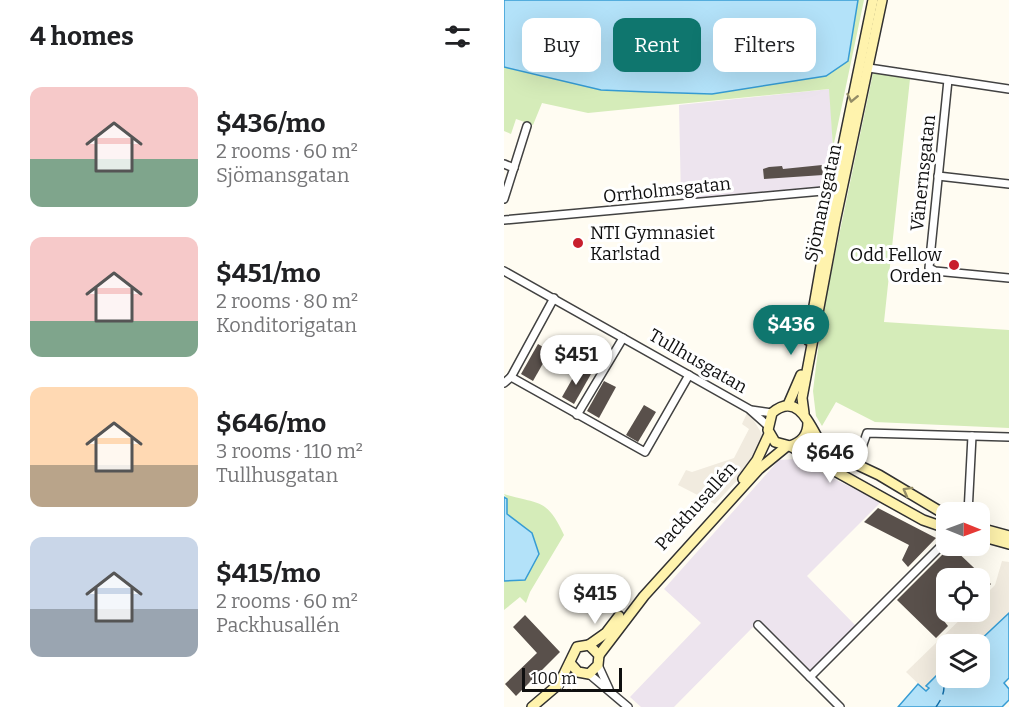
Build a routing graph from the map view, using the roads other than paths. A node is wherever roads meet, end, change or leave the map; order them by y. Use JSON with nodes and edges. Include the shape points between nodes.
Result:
{"nodes":[{"id":1,"x":873,"y":0,"type":"edge"},
{"id":2,"x":882,"y":0,"type":"edge"},
{"id":3,"x":869,"y":68,"type":"junction"},
{"id":4,"x":948,"y":80,"type":"junction"},
{"id":5,"x":1009,"y":88,"type":"edge"},
{"id":6,"x":527,"y":126,"type":"dead end"},
{"id":7,"x":504,"y":164,"type":"edge"},
{"id":8,"x":514,"y":168,"type":"junction"},
{"id":9,"x":938,"y":176,"type":"junction"},
{"id":10,"x":1009,"y":184,"type":"edge"},
{"id":11,"x":834,"y":190,"type":"junction"},
{"id":12,"x":504,"y":199,"type":"edge"},
{"id":13,"x":504,"y":220,"type":"edge"},
{"id":14,"x":504,"y":271,"type":"edge"},
{"id":15,"x":1009,"y":278,"type":"edge"},
{"id":16,"x":554,"y":298,"type":"junction"},
{"id":17,"x":623,"y":338,"type":"junction"},
{"id":18,"x":689,"y":375,"type":"junction"},
{"id":19,"x":511,"y":376,"type":"junction"},
{"id":20,"x":504,"y":383,"type":"edge"},
{"id":21,"x":785,"y":406,"type":"junction"},
{"id":22,"x":749,"y":409,"type":"junction"},
{"id":23,"x":772,"y":413,"type":"junction"},
{"id":24,"x":577,"y":415,"type":"junction"},
{"id":25,"x":806,"y":418,"type":"junction"},
{"id":26,"x":768,"y":430,"type":"junction"},
{"id":27,"x":806,"y":435,"type":"junction"},
{"id":28,"x":972,"y":436,"type":"junction"},
{"id":29,"x":1009,"y":437,"type":"edge"},
{"id":30,"x":785,"y":446,"type":"junction"},
{"id":31,"x":822,"y":446,"type":"junction"},
{"id":32,"x":856,"y":464,"type":"junction"},
{"id":33,"x":969,"y":502,"type":"edge"},
{"id":34,"x":936,"y":509,"type":"edge"},
{"id":35,"x":936,"y":525,"type":"edge"},
{"id":36,"x":990,"y":531,"type":"edge"},
{"id":37,"x":1009,"y":536,"type":"edge"},
{"id":38,"x":990,"y":539,"type":"edge"},
{"id":39,"x":1009,"y":544,"type":"edge"},
{"id":40,"x":936,"y":551,"type":"edge"},
{"id":41,"x":758,"y":625,"type":"dead end"},
{"id":42,"x":589,"y":645,"type":"junction"},
{"id":43,"x":599,"y":655,"type":"junction"},
{"id":44,"x":571,"y":664,"type":"junction"},
{"id":45,"x":598,"y":665,"type":"junction"},
{"id":46,"x":585,"y":674,"type":"junction"},
{"id":47,"x":810,"y":677,"type":"junction"},
{"id":48,"x":559,"y":684,"type":"junction"},
{"id":49,"x":609,"y":689,"type":"junction"},
{"id":50,"x":532,"y":707,"type":"edge"},
{"id":51,"x":628,"y":707,"type":"edge"},
{"id":52,"x":840,"y":707,"type":"edge"}],
"edges":[{"from":1,"to":11,"type":"street","name":"Sjömansgatan","one_way":true},
{"from":2,"to":3,"type":"street","name":"Sjömansgatan"},
{"from":3,"to":4,"type":"street"},
{"from":3,"to":25,"type":"street","name":"Sjömansgatan","via":[[802,398]]},
{"from":4,"to":5,"type":"street"},
{"from":4,"to":9,"type":"street","name":"Vänernsgatan"},
{"from":6,"to":8,"type":"street"},
{"from":7,"to":8,"type":"street"},
{"from":8,"to":12,"type":"street"},
{"from":9,"to":10,"type":"street"},
{"from":9,"to":15,"type":"street","name":"Vänernsgatan","via":[[930,269]]},
{"from":11,"to":13,"type":"street","name":"Orrholmsgatan"},
{"from":11,"to":21,"type":"street","name":"Sjömansgatan","via":[[801,376]]},
{"from":14,"to":16,"type":"street","name":"Tullhusgatan"},
{"from":16,"to":17,"type":"street","name":"Tullhusgatan"},
{"from":16,"to":19,"type":"street"},
{"from":17,"to":18,"type":"street","name":"Tullhusgatan"},
{"from":17,"to":24,"type":"street"},
{"from":18,"to":22,"type":"street","name":"Tullhusgatan"},
{"from":18,"to":24,"type":"street","via":[[645,452]]},
{"from":19,"to":20,"type":"street"},
{"from":19,"to":24,"type":"street"},
{"from":21,"to":23,"type":"street"},
{"from":21,"to":25,"type":"street"},
{"from":22,"to":23,"type":"street","name":"Tullhusgatan"},
{"from":22,"to":26,"type":"street","name":"Tullhusgatan"},
{"from":23,"to":26,"type":"street"},
{"from":25,"to":27,"type":"street"},
{"from":25,"to":31,"type":"street"},
{"from":26,"to":30,"type":"street"},
{"from":26,"to":42,"type":"street","name":"Packhusallén","via":[[757,460],[731,492],[606,633]]},
{"from":27,"to":30,"type":"street"},
{"from":27,"to":31,"type":"street","via":[[813,444]]},
{"from":28,"to":29,"type":"street"},
{"from":28,"to":32,"type":"street","via":[[867,433]]},
{"from":28,"to":33,"type":"street"},
{"from":30,"to":35,"type":"street"},
{"from":30,"to":43,"type":"street","name":"Packhusallén","via":[[770,452],[626,617]]},
{"from":31,"to":32,"type":"street"},
{"from":34,"to":32,"type":"street","one_way":true},
{"from":36,"to":37,"type":"street"},
{"from":38,"to":39,"type":"street"},
{"from":40,"to":47,"type":"street"},
{"from":41,"to":47,"type":"street"},
{"from":42,"to":43,"type":"street"},
{"from":42,"to":44,"type":"street","via":[[574,650]]},
{"from":43,"to":45,"type":"street"},
{"from":44,"to":46,"type":"street"},
{"from":44,"to":48,"type":"street"},
{"from":45,"to":46,"type":"street"},
{"from":45,"to":49,"type":"street"},
{"from":46,"to":48,"type":"street"},
{"from":46,"to":49,"type":"street"},
{"from":47,"to":52,"type":"street"},
{"from":48,"to":50,"type":"street"},
{"from":49,"to":51,"type":"street"}]}
